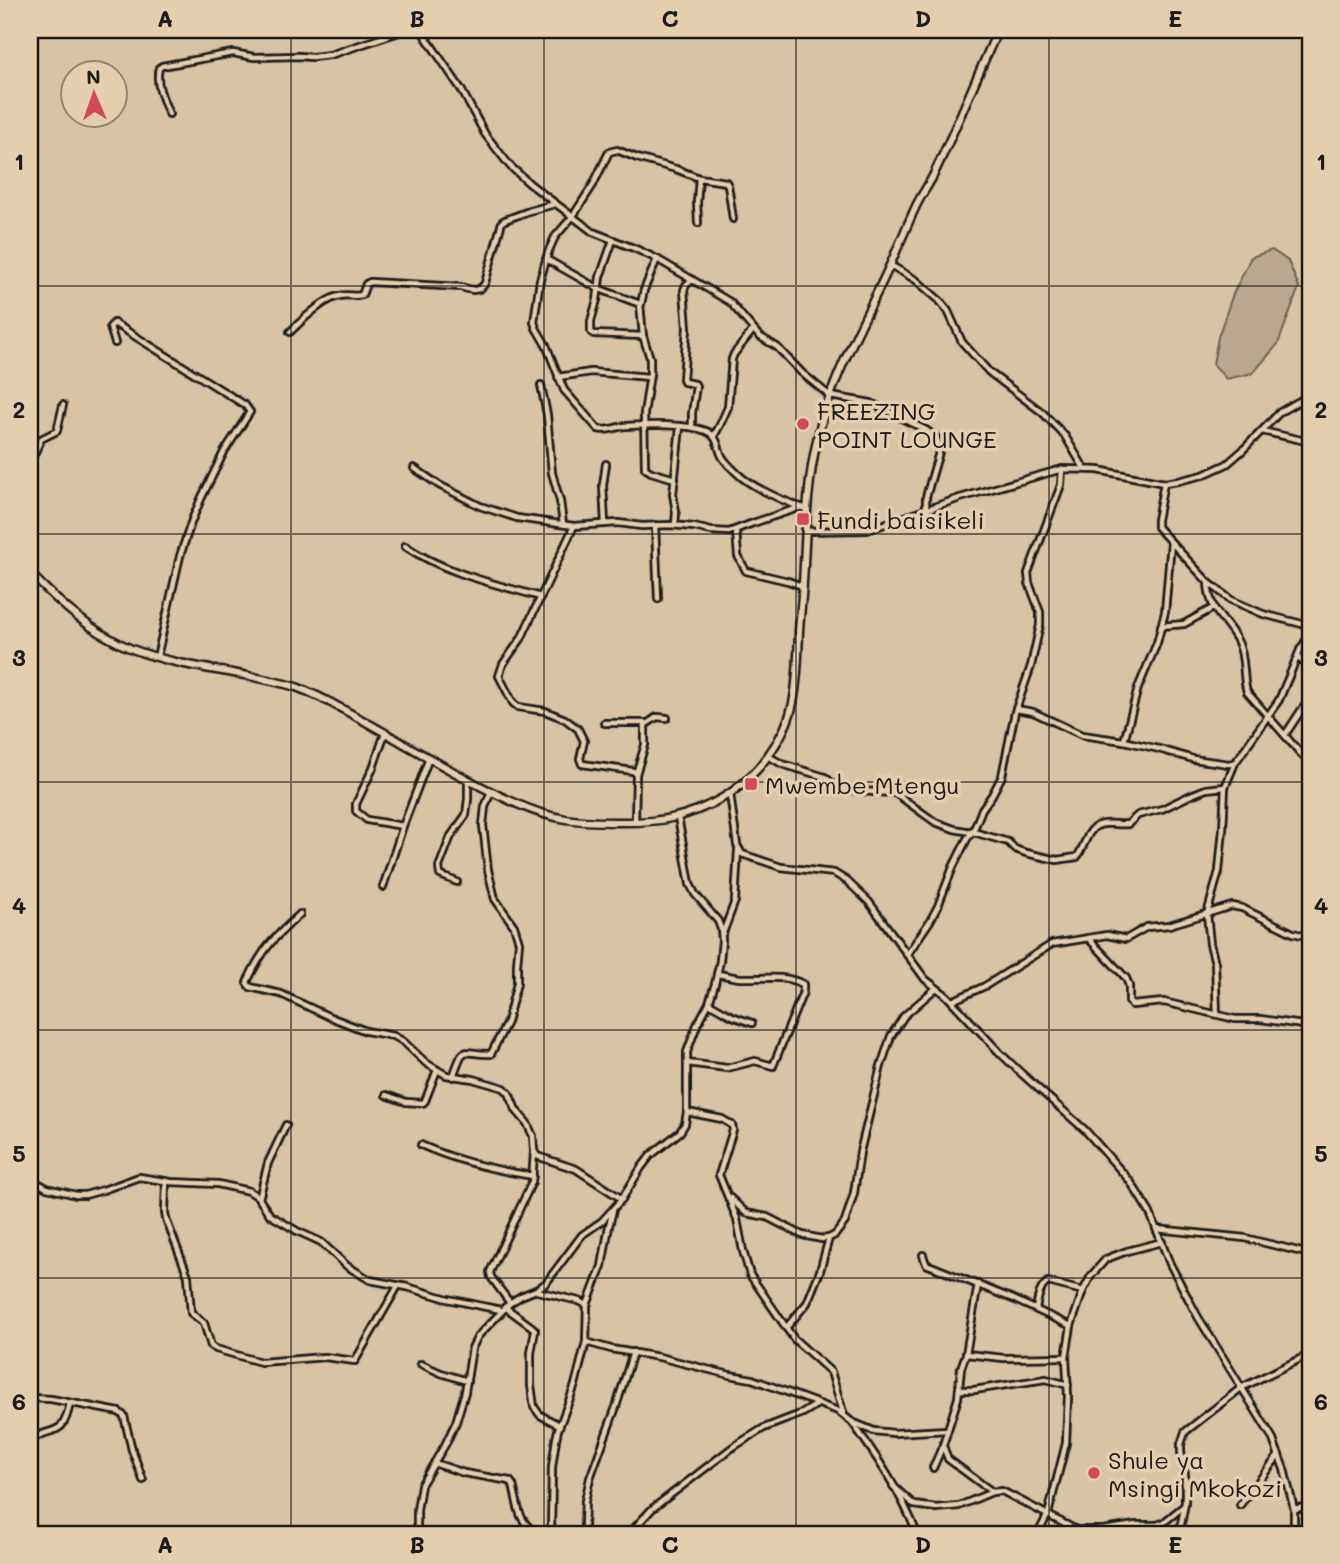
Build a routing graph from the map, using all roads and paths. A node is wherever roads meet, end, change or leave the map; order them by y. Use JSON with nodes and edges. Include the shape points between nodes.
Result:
{"nodes":[{"id":1,"x":405,"y":30,"type":"edge"},
{"id":2,"x":421,"y":30,"type":"edge"},
{"id":3,"x":998,"y":30,"type":"edge"},
{"id":4,"x":169,"y":114,"type":"dead end"},
{"id":5,"x":699,"y":178,"type":"junction"},
{"id":6,"x":556,"y":204,"type":"junction"},
{"id":7,"x":573,"y":216,"type":"junction"},
{"id":8,"x":733,"y":219,"type":"dead end"},
{"id":9,"x":698,"y":223,"type":"dead end"},
{"id":10,"x":613,"y":240,"type":"junction"},
{"id":11,"x":546,"y":259,"type":"junction"},
{"id":12,"x":657,"y":259,"type":"junction"},
{"id":13,"x":890,"y":265,"type":"junction"},
{"id":14,"x":692,"y":280,"type":"junction"},
{"id":15,"x":597,"y":288,"type":"junction"},
{"id":16,"x":641,"y":306,"type":"junction"},
{"id":17,"x":753,"y":330,"type":"junction"},
{"id":18,"x":290,"y":332,"type":"dead end"},
{"id":19,"x":643,"y":336,"type":"junction"},
{"id":20,"x":115,"y":343,"type":"dead end"},
{"id":21,"x":558,"y":377,"type":"junction"},
{"id":22,"x":649,"y":377,"type":"junction"},
{"id":23,"x":541,"y":386,"type":"dead end"},
{"id":24,"x":1310,"y":395,"type":"edge"},
{"id":25,"x":830,"y":396,"type":"junction"},
{"id":26,"x":63,"y":405,"type":"dead end"},
{"id":27,"x":644,"y":426,"type":"junction"},
{"id":28,"x":680,"y":427,"type":"junction"},
{"id":29,"x":692,"y":427,"type":"junction"},
{"id":30,"x":1261,"y":431,"type":"junction"},
{"id":31,"x":714,"y":436,"type":"junction"},
{"id":32,"x":1310,"y":442,"type":"edge"},
{"id":33,"x":30,"y":463,"type":"edge"},
{"id":34,"x":606,"y":464,"type":"dead end"},
{"id":35,"x":414,"y":468,"type":"dead end"},
{"id":36,"x":1062,"y":469,"type":"junction"},
{"id":37,"x":1085,"y":469,"type":"junction"},
{"id":38,"x":675,"y":479,"type":"junction"},
{"id":39,"x":1164,"y":483,"type":"junction"},
{"id":40,"x":803,"y":508,"type":"junction"},
{"id":41,"x":926,"y":509,"type":"junction"},
{"id":42,"x":563,"y":524,"type":"junction"},
{"id":43,"x":605,"y":524,"type":"junction"},
{"id":44,"x":655,"y":525,"type":"junction"},
{"id":45,"x":675,"y":525,"type":"junction"},
{"id":46,"x":574,"y":526,"type":"junction"},
{"id":47,"x":805,"y":530,"type":"junction"},
{"id":48,"x":736,"y":531,"type":"junction"},
{"id":49,"x":1171,"y":542,"type":"junction"},
{"id":50,"x":405,"y":546,"type":"dead end"},
{"id":51,"x":30,"y":573,"type":"edge"},
{"id":52,"x":1208,"y":582,"type":"junction"},
{"id":53,"x":803,"y":587,"type":"junction"},
{"id":54,"x":541,"y":597,"type":"junction"},
{"id":55,"x":659,"y":599,"type":"dead end"},
{"id":56,"x":1213,"y":608,"type":"junction"},
{"id":57,"x":1161,"y":626,"type":"junction"},
{"id":58,"x":1310,"y":626,"type":"edge"},
{"id":59,"x":1310,"y":634,"type":"edge"},
{"id":60,"x":157,"y":657,"type":"junction"},
{"id":61,"x":1297,"y":658,"type":"junction"},
{"id":62,"x":1310,"y":667,"type":"edge"},
{"id":63,"x":1310,"y":698,"type":"edge"},
{"id":64,"x":1016,"y":709,"type":"junction"},
{"id":65,"x":1268,"y":717,"type":"junction"},
{"id":66,"x":667,"y":718,"type":"dead end"},
{"id":67,"x":604,"y":723,"type":"dead end"},
{"id":68,"x":646,"y":723,"type":"junction"},
{"id":69,"x":384,"y":733,"type":"junction"},
{"id":70,"x":1285,"y":735,"type":"junction"},
{"id":71,"x":1124,"y":741,"type":"junction"},
{"id":72,"x":768,"y":756,"type":"junction"},
{"id":73,"x":429,"y":758,"type":"junction"},
{"id":74,"x":1310,"y":761,"type":"edge"},
{"id":75,"x":1235,"y":763,"type":"junction"},
{"id":76,"x":636,"y":774,"type":"junction"},
{"id":77,"x":468,"y":780,"type":"junction"},
{"id":78,"x":1225,"y":787,"type":"junction"},
{"id":79,"x":491,"y":792,"type":"junction"},
{"id":80,"x":730,"y":794,"type":"junction"},
{"id":81,"x":678,"y":817,"type":"junction"},
{"id":82,"x":635,"y":822,"type":"junction"},
{"id":83,"x":403,"y":825,"type":"junction"},
{"id":84,"x":972,"y":832,"type":"junction"},
{"id":85,"x":738,"y":849,"type":"junction"},
{"id":86,"x":457,"y":882,"type":"dead end"},
{"id":87,"x":383,"y":887,"type":"dead end"},
{"id":88,"x":300,"y":914,"type":"dead end"},
{"id":89,"x":1207,"y":914,"type":"junction"},
{"id":90,"x":723,"y":934,"type":"junction"},
{"id":91,"x":1310,"y":937,"type":"edge"},
{"id":92,"x":1087,"y":938,"type":"junction"},
{"id":93,"x":907,"y":955,"type":"junction"},
{"id":94,"x":717,"y":974,"type":"junction"},
{"id":95,"x":936,"y":988,"type":"junction"},
{"id":96,"x":952,"y":1001,"type":"junction"},
{"id":97,"x":709,"y":1003,"type":"junction"},
{"id":98,"x":1217,"y":1014,"type":"junction"},
{"id":99,"x":752,"y":1024,"type":"dead end"},
{"id":100,"x":1310,"y":1026,"type":"edge"},
{"id":101,"x":687,"y":1063,"type":"junction"},
{"id":102,"x":437,"y":1070,"type":"junction"},
{"id":103,"x":453,"y":1077,"type":"junction"},
{"id":104,"x":386,"y":1095,"type":"dead end"},
{"id":105,"x":687,"y":1112,"type":"junction"},
{"id":106,"x":286,"y":1125,"type":"dead end"},
{"id":107,"x":421,"y":1145,"type":"dead end"},
{"id":108,"x":534,"y":1151,"type":"junction"},
{"id":109,"x":533,"y":1176,"type":"junction"},
{"id":110,"x":30,"y":1179,"type":"edge"},
{"id":111,"x":166,"y":1181,"type":"junction"},
{"id":112,"x":729,"y":1197,"type":"junction"},
{"id":113,"x":622,"y":1199,"type":"junction"},
{"id":114,"x":259,"y":1200,"type":"junction"},
{"id":115,"x":613,"y":1210,"type":"junction"},
{"id":116,"x":1156,"y":1229,"type":"junction"},
{"id":117,"x":829,"y":1238,"type":"junction"},
{"id":118,"x":1162,"y":1242,"type":"junction"},
{"id":119,"x":1310,"y":1254,"type":"edge"},
{"id":120,"x":923,"y":1255,"type":"dead end"},
{"id":121,"x":978,"y":1284,"type":"junction"},
{"id":122,"x":398,"y":1286,"type":"junction"},
{"id":123,"x":537,"y":1290,"type":"junction"},
{"id":124,"x":1083,"y":1291,"type":"junction"},
{"id":125,"x":587,"y":1305,"type":"junction"},
{"id":126,"x":506,"y":1307,"type":"junction"},
{"id":127,"x":1036,"y":1309,"type":"junction"},
{"id":128,"x":1071,"y":1326,"type":"junction"},
{"id":129,"x":786,"y":1328,"type":"junction"},
{"id":130,"x":586,"y":1342,"type":"junction"},
{"id":131,"x":632,"y":1352,"type":"junction"},
{"id":132,"x":966,"y":1354,"type":"junction"},
{"id":133,"x":1308,"y":1356,"type":"edge"},
{"id":134,"x":1066,"y":1357,"type":"junction"},
{"id":135,"x":421,"y":1364,"type":"dead end"},
{"id":136,"x":467,"y":1381,"type":"junction"},
{"id":137,"x":1068,"y":1385,"type":"junction"},
{"id":138,"x":1241,"y":1388,"type":"junction"},
{"id":139,"x":959,"y":1390,"type":"junction"},
{"id":140,"x":30,"y":1398,"type":"edge"},
{"id":141,"x":69,"y":1403,"type":"junction"},
{"id":142,"x":817,"y":1404,"type":"junction"},
{"id":143,"x":844,"y":1415,"type":"junction"},
{"id":144,"x":852,"y":1422,"type":"junction"},
{"id":145,"x":559,"y":1425,"type":"junction"},
{"id":146,"x":947,"y":1430,"type":"junction"},
{"id":147,"x":30,"y":1440,"type":"edge"},
{"id":148,"x":943,"y":1444,"type":"junction"},
{"id":149,"x":1279,"y":1454,"type":"junction"},
{"id":150,"x":434,"y":1463,"type":"junction"},
{"id":151,"x":933,"y":1468,"type":"dead end"},
{"id":152,"x":143,"y":1480,"type":"dead end"},
{"id":153,"x":893,"y":1486,"type":"junction"},
{"id":154,"x":992,"y":1492,"type":"junction"},
{"id":155,"x":1185,"y":1505,"type":"junction"},
{"id":156,"x":1240,"y":1505,"type":"dead end"},
{"id":157,"x":1310,"y":1506,"type":"edge"},
{"id":158,"x":1294,"y":1509,"type":"junction"},
{"id":159,"x":1048,"y":1514,"type":"junction"},
{"id":160,"x":584,"y":1527,"type":"dead end"},
{"id":161,"x":1076,"y":1530,"type":"junction"},
{"id":162,"x":417,"y":1534,"type":"edge"},
{"id":163,"x":537,"y":1534,"type":"edge"},
{"id":164,"x":551,"y":1534,"type":"edge"},
{"id":165,"x":629,"y":1534,"type":"edge"},
{"id":166,"x":917,"y":1534,"type":"edge"},
{"id":167,"x":1038,"y":1534,"type":"edge"},
{"id":168,"x":1084,"y":1534,"type":"edge"},
{"id":169,"x":1176,"y":1534,"type":"edge"},
{"id":170,"x":1294,"y":1534,"type":"edge"}],
"edges":[{"from":1,"to":4,"type":"street","via":[[330,55],[254,57],[233,53],[162,66],[158,85]]},
{"from":2,"to":6,"type":"street","via":[[485,134],[510,166]]},
{"from":3,"to":13,"type":"main road"},
{"from":5,"to":7,"type":"street","via":[[613,150]]},
{"from":5,"to":8,"type":"street","via":[[728,183]]},
{"from":5,"to":9,"type":"street"},
{"from":6,"to":7,"type":"street"},
{"from":6,"to":18,"type":"street","via":[[502,222],[481,288],[370,282],[360,296],[337,296]]},
{"from":7,"to":10,"type":"street"},
{"from":7,"to":11,"type":"street","via":[[555,237]]},
{"from":10,"to":12,"type":"street"},
{"from":10,"to":15,"type":"street"},
{"from":11,"to":15,"type":"street"},
{"from":11,"to":21,"type":"street","via":[[534,325]]},
{"from":12,"to":14,"type":"street"},
{"from":12,"to":16,"type":"street"},
{"from":13,"to":25,"type":"main road"},
{"from":13,"to":37,"type":"street","via":[[939,300],[962,342],[989,372],[1044,413]]},
{"from":14,"to":17,"type":"street","via":[[730,302]]},
{"from":14,"to":29,"type":"street","via":[[684,290],[683,379],[696,386]]},
{"from":15,"to":16,"type":"street"},
{"from":15,"to":19,"type":"street","via":[[591,332]]},
{"from":16,"to":19,"type":"street"},
{"from":17,"to":25,"type":"street"},
{"from":17,"to":31,"type":"street","via":[[732,359],[728,407]]},
{"from":19,"to":22,"type":"street","via":[[650,358]]},
{"from":20,"to":60,"type":"street","via":[[110,327],[114,323],[250,412],[224,452],[192,520]]},
{"from":21,"to":22,"type":"street","via":[[591,372]]},
{"from":21,"to":27,"type":"street","via":[[564,390],[601,430]]},
{"from":22,"to":27,"type":"street"},
{"from":23,"to":42,"type":"street"},
{"from":24,"to":30,"type":"street","via":[[1280,412]]},
{"from":25,"to":40,"type":"main road"},
{"from":25,"to":41,"type":"street","via":[[871,403],[936,437],[939,452]]},
{"from":26,"to":33,"type":"street","via":[[57,431],[41,439]]},
{"from":27,"to":28,"type":"street"},
{"from":27,"to":38,"type":"street","via":[[645,468]]},
{"from":28,"to":29,"type":"street"},
{"from":28,"to":38,"type":"street"},
{"from":29,"to":31,"type":"street"},
{"from":30,"to":32,"type":"street"},
{"from":30,"to":39,"type":"street","via":[[1222,467]]},
{"from":31,"to":40,"type":"street","via":[[723,457],[740,476]]},
{"from":34,"to":43,"type":"street"},
{"from":35,"to":42,"type":"street","via":[[480,506],[517,518]]},
{"from":36,"to":37,"type":"street"},
{"from":36,"to":41,"type":"street"},
{"from":36,"to":64,"type":"street","via":[[1061,485],[1027,576],[1041,616]]},
{"from":37,"to":39,"type":"street"},
{"from":38,"to":45,"type":"street"},
{"from":39,"to":49,"type":"street","via":[[1157,527]]},
{"from":40,"to":47,"type":"main road"},
{"from":40,"to":48,"type":"street"},
{"from":41,"to":47,"type":"street","via":[[867,530]]},
{"from":42,"to":46,"type":"street"},
{"from":43,"to":44,"type":"street"},
{"from":43,"to":46,"type":"street"},
{"from":44,"to":45,"type":"street"},
{"from":44,"to":55,"type":"street"},
{"from":45,"to":48,"type":"street"},
{"from":46,"to":54,"type":"street"},
{"from":47,"to":53,"type":"main road"},
{"from":48,"to":53,"type":"street","via":[[738,556],[746,571]]},
{"from":49,"to":52,"type":"street"},
{"from":49,"to":57,"type":"street"},
{"from":50,"to":54,"type":"street","via":[[448,569]]},
{"from":51,"to":60,"type":"main road","via":[[98,631]]},
{"from":52,"to":56,"type":"street"},
{"from":52,"to":58,"type":"street","via":[[1244,606]]},
{"from":53,"to":72,"type":"main road","via":[[793,706]]},
{"from":54,"to":76,"type":"street","via":[[500,669],[502,685],[518,707],[545,711],[570,722],[584,739],[582,764]]},
{"from":56,"to":57,"type":"street","via":[[1184,624]]},
{"from":56,"to":65,"type":"street","via":[[1238,642],[1246,689]]},
{"from":57,"to":71,"type":"street"},
{"from":59,"to":61,"type":"street"},
{"from":60,"to":69,"type":"main road","via":[[296,687]]},
{"from":61,"to":62,"type":"street"},
{"from":61,"to":65,"type":"street"},
{"from":63,"to":70,"type":"street"},
{"from":64,"to":71,"type":"street","via":[[1082,735]]},
{"from":64,"to":84,"type":"street","via":[[1002,776]]},
{"from":65,"to":70,"type":"street"},
{"from":65,"to":75,"type":"street"},
{"from":66,"to":68,"type":"street"},
{"from":67,"to":68,"type":"street"},
{"from":68,"to":76,"type":"street"},
{"from":69,"to":73,"type":"main road"},
{"from":69,"to":83,"type":"street","via":[[356,811],[367,820]]},
{"from":70,"to":74,"type":"street"},
{"from":71,"to":75,"type":"street","via":[[1193,760]]},
{"from":72,"to":80,"type":"main road"},
{"from":72,"to":84,"type":"street","via":[[825,777],[836,787],[895,793],[935,822]]},
{"from":73,"to":77,"type":"main road"},
{"from":73,"to":83,"type":"street"},
{"from":75,"to":78,"type":"street"},
{"from":76,"to":82,"type":"street"},
{"from":77,"to":79,"type":"main road"},
{"from":77,"to":86,"type":"street","via":[[466,815],[439,869],[440,875]]},
{"from":78,"to":84,"type":"street","via":[[1206,789],[1138,815],[1128,824],[1096,826],[1079,855],[1070,859],[1026,853]]},
{"from":78,"to":89,"type":"street","via":[[1219,872]]},
{"from":79,"to":82,"type":"main road","via":[[561,818]]},
{"from":79,"to":103,"type":"street","via":[[483,825],[488,870],[495,899],[519,938],[517,983],[507,1022],[491,1054],[465,1052]]},
{"from":80,"to":81,"type":"main road"},
{"from":80,"to":85,"type":"street"},
{"from":81,"to":82,"type":"main road"},
{"from":81,"to":90,"type":"street","via":[[691,884]]},
{"from":83,"to":87,"type":"street"},
{"from":84,"to":93,"type":"street","via":[[938,906]]},
{"from":85,"to":90,"type":"street","via":[[735,901]]},
{"from":85,"to":93,"type":"street","via":[[781,867],[842,877],[869,902]]},
{"from":88,"to":102,"type":"street","via":[[270,942],[248,985],[281,994],[366,1031],[394,1036]]},
{"from":89,"to":91,"type":"street","via":[[1238,906],[1287,931]]},
{"from":89,"to":92,"type":"street","via":[[1147,927],[1128,938]]},
{"from":89,"to":98,"type":"street"},
{"from":90,"to":94,"type":"street"},
{"from":92,"to":96,"type":"street","via":[[1046,947]]},
{"from":92,"to":98,"type":"street","via":[[1126,978],[1130,1004],[1164,1002]]},
{"from":93,"to":95,"type":"street"},
{"from":94,"to":97,"type":"street"},
{"from":94,"to":101,"type":"street","via":[[787,978],[803,984],[803,992],[772,1066],[755,1061],[727,1068]]},
{"from":95,"to":96,"type":"street"},
{"from":95,"to":117,"type":"street","via":[[904,1016],[891,1036],[860,1152],[854,1193],[845,1222]]},
{"from":96,"to":116,"type":"street","via":[[1000,1053],[1102,1148],[1137,1191]]},
{"from":97,"to":99,"type":"street"},
{"from":97,"to":101,"type":"street","via":[[690,1044]]},
{"from":98,"to":100,"type":"street"},
{"from":101,"to":105,"type":"street"},
{"from":102,"to":103,"type":"street"},
{"from":102,"to":104,"type":"street","via":[[423,1103]]},
{"from":103,"to":108,"type":"street","via":[[507,1090],[533,1136]]},
{"from":105,"to":112,"type":"street","via":[[732,1125],[719,1173]]},
{"from":105,"to":113,"type":"street","via":[[680,1132],[651,1154]]},
{"from":106,"to":114,"type":"street","via":[[268,1163]]},
{"from":107,"to":109,"type":"street","via":[[459,1160]]},
{"from":108,"to":109,"type":"street"},
{"from":108,"to":113,"type":"street","via":[[541,1159],[584,1173]]},
{"from":109,"to":126,"type":"street","via":[[491,1269]]},
{"from":110,"to":111,"type":"street","via":[[76,1195],[139,1177]]},
{"from":111,"to":114,"type":"street","via":[[218,1184],[249,1191]]},
{"from":111,"to":122,"type":"street","via":[[166,1219],[188,1276],[191,1313],[203,1321],[216,1349],[261,1362],[324,1357],[355,1361]]},
{"from":112,"to":117,"type":"street","via":[[748,1214],[767,1217],[802,1235]]},
{"from":112,"to":129,"type":"street","via":[[750,1275]]},
{"from":113,"to":115,"type":"street"},
{"from":114,"to":122,"type":"street","via":[[270,1215],[321,1242],[364,1277]]},
{"from":115,"to":123,"type":"street","via":[[582,1235]]},
{"from":115,"to":125,"type":"street","via":[[603,1262]]},
{"from":116,"to":118,"type":"street"},
{"from":116,"to":119,"type":"street","via":[[1245,1238]]},
{"from":117,"to":129,"type":"street","via":[[807,1303]]},
{"from":118,"to":124,"type":"street","via":[[1106,1259]]},
{"from":118,"to":138,"type":"street","via":[[1197,1316]]},
{"from":120,"to":121,"type":"street","via":[[925,1263]]},
{"from":121,"to":127,"type":"street"},
{"from":121,"to":132,"type":"street"},
{"from":122,"to":126,"type":"street"},
{"from":123,"to":125,"type":"street"},
{"from":123,"to":126,"type":"street"},
{"from":124,"to":127,"type":"street","via":[[1048,1282]]},
{"from":124,"to":128,"type":"street"},
{"from":125,"to":130,"type":"street"},
{"from":126,"to":136,"type":"street","via":[[474,1343]]},
{"from":126,"to":145,"type":"street","via":[[533,1326],[534,1407]]},
{"from":127,"to":128,"type":"street"},
{"from":128,"to":134,"type":"street"},
{"from":129,"to":143,"type":"street","via":[[831,1372]]},
{"from":130,"to":131,"type":"street"},
{"from":130,"to":145,"type":"street"},
{"from":131,"to":142,"type":"street","via":[[752,1379]]},
{"from":131,"to":160,"type":"street","via":[[590,1478]]},
{"from":132,"to":134,"type":"street"},
{"from":132,"to":139,"type":"street"},
{"from":133,"to":138,"type":"street"},
{"from":134,"to":137,"type":"street"},
{"from":135,"to":136,"type":"street"},
{"from":136,"to":150,"type":"street","via":[[456,1422]]},
{"from":137,"to":139,"type":"street","via":[[1046,1379]]},
{"from":137,"to":159,"type":"street","via":[[1066,1443]]},
{"from":138,"to":149,"type":"street"},
{"from":138,"to":155,"type":"street","via":[[1183,1437]]},
{"from":139,"to":146,"type":"street"},
{"from":140,"to":141,"type":"street"},
{"from":141,"to":147,"type":"street","via":[[61,1427]]},
{"from":141,"to":152,"type":"street","via":[[124,1416]]},
{"from":142,"to":143,"type":"street"},
{"from":142,"to":165,"type":"street","via":[[746,1437],[652,1509]]},
{"from":143,"to":144,"type":"street"},
{"from":144,"to":146,"type":"street","via":[[882,1432]]},
{"from":144,"to":153,"type":"street"},
{"from":145,"to":164,"type":"street","via":[[552,1467]]},
{"from":146,"to":148,"type":"street"},
{"from":148,"to":151,"type":"street"},
{"from":148,"to":154,"type":"street","via":[[948,1459]]},
{"from":149,"to":156,"type":"street"},
{"from":149,"to":158,"type":"street"},
{"from":150,"to":162,"type":"street","via":[[421,1485]]},
{"from":150,"to":163,"type":"street","via":[[510,1481],[520,1516]]},
{"from":153,"to":154,"type":"street","via":[[914,1505],[936,1508],[959,1506]]},
{"from":153,"to":166,"type":"street"},
{"from":154,"to":159,"type":"street","via":[[1002,1491]]},
{"from":155,"to":161,"type":"street","via":[[1157,1525]]},
{"from":155,"to":169,"type":"street"},
{"from":157,"to":158,"type":"street"},
{"from":158,"to":170,"type":"street"},
{"from":159,"to":161,"type":"street"},
{"from":159,"to":167,"type":"street"},
{"from":161,"to":168,"type":"street"}]}
